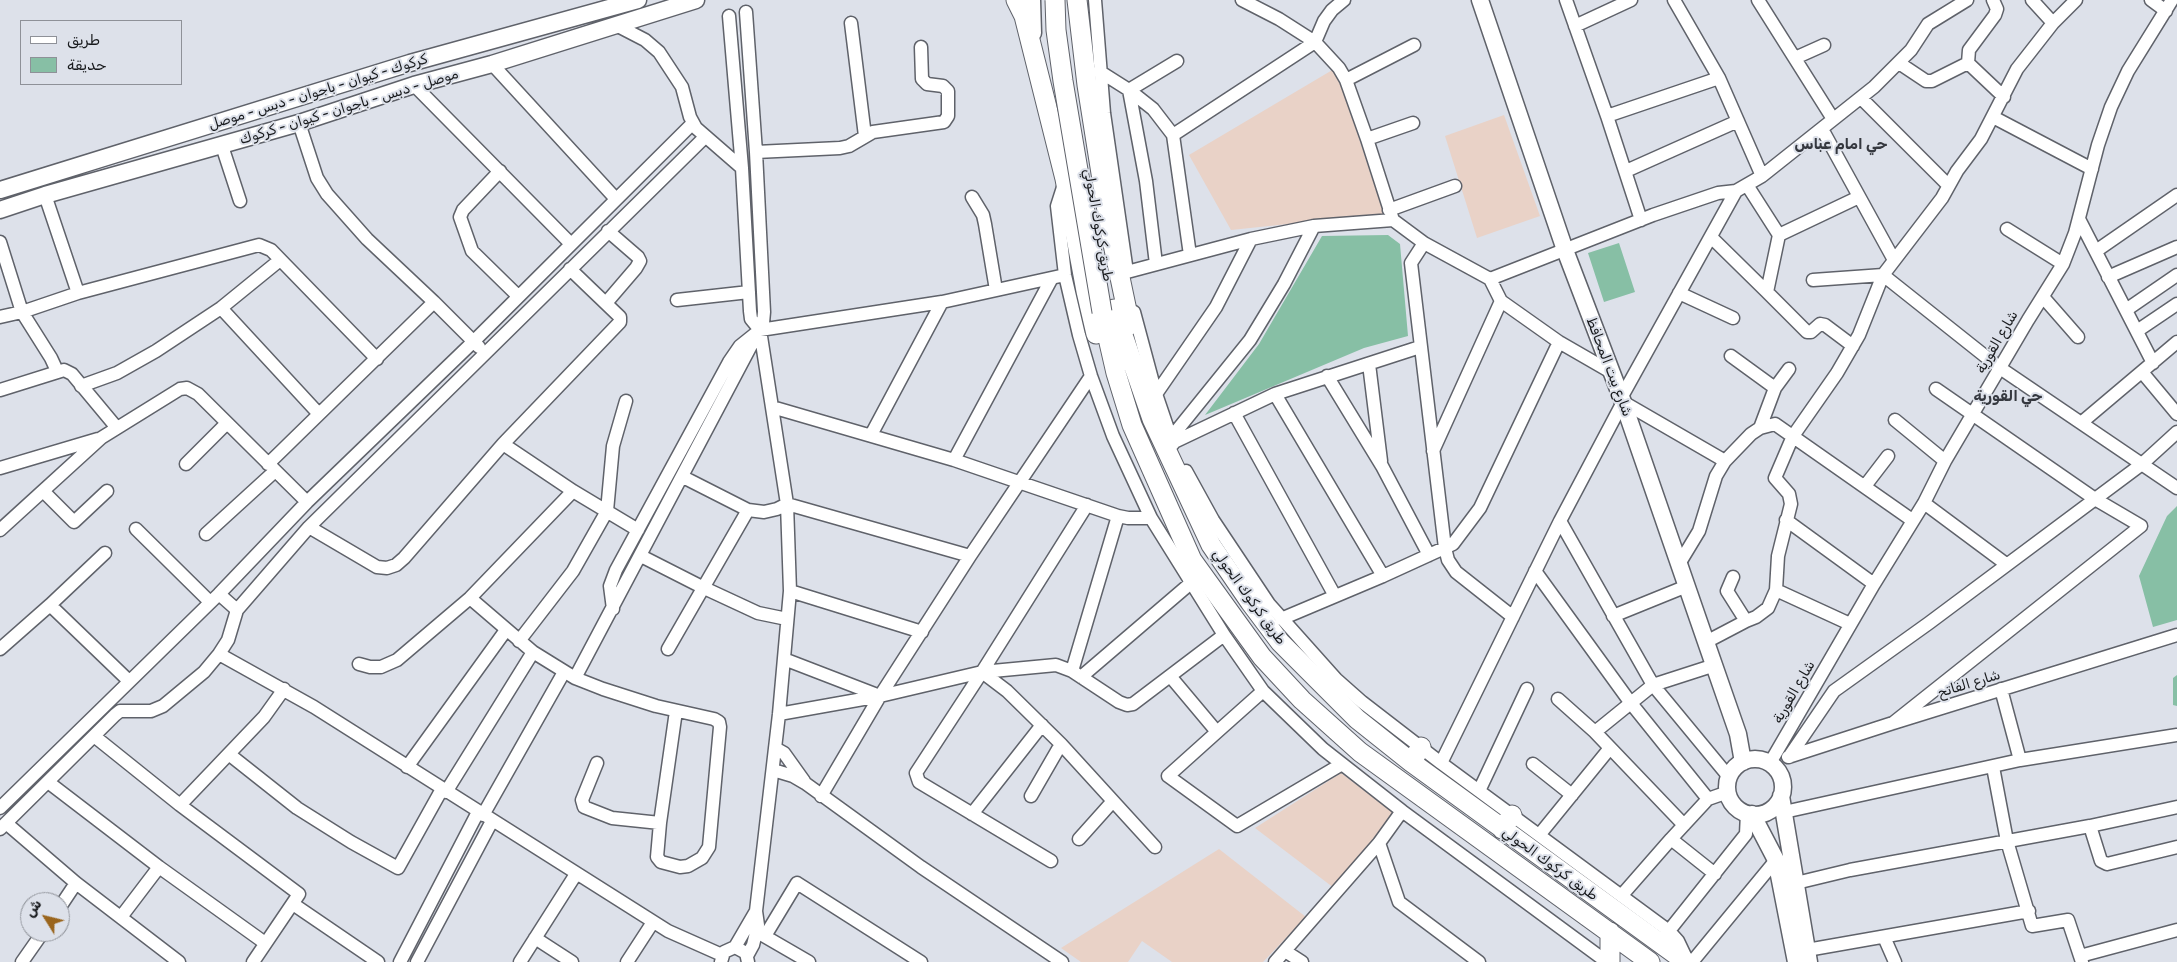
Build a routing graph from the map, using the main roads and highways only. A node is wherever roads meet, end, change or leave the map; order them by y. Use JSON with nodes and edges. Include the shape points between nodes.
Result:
{"nodes":[{"id":1,"x":638,"y":0,"type":"edge"},
{"id":2,"x":696,"y":0,"type":"edge"},
{"id":3,"x":1016,"y":0,"type":"edge"},
{"id":4,"x":1032,"y":0,"type":"edge"},
{"id":5,"x":1055,"y":0,"type":"edge"},
{"id":6,"x":1066,"y":0,"type":"edge"},
{"id":7,"x":1077,"y":0,"type":"edge"},
{"id":8,"x":1481,"y":0,"type":"edge"},
{"id":9,"x":1035,"y":59,"type":"junction"},
{"id":10,"x":1087,"y":85,"type":"junction"},
{"id":11,"x":1051,"y":122,"type":"junction"},
{"id":12,"x":0,"y":190,"type":"edge"},
{"id":13,"x":0,"y":210,"type":"edge"},
{"id":14,"x":1108,"y":311,"type":"junction"},
{"id":15,"x":1152,"y":419,"type":"junction"},
{"id":16,"x":1132,"y":425,"type":"junction"},
{"id":17,"x":1280,"y":642,"type":"junction"},
{"id":18,"x":1262,"y":657,"type":"junction"},
{"id":19,"x":1755,"y":761,"type":"junction"},
{"id":20,"x":1782,"y":804,"type":"junction"},
{"id":21,"x":1749,"y":814,"type":"junction"},
{"id":22,"x":1610,"y":932,"type":"junction"},
{"id":23,"x":1802,"y":957,"type":"edge"},
{"id":24,"x":1609,"y":962,"type":"edge"},
{"id":25,"x":1650,"y":962,"type":"edge"},
{"id":26,"x":1689,"y":962,"type":"edge"}],
"edges":[{"from":1,"to":12,"type":"main road","name":"كركوك - كيوان - باجوان - دبس - موصل","via":[[410,63]]},
{"from":2,"to":13,"type":"main road","name":"موصل - دبس - باجوان - كيوان - كركوك","via":[[299,123]]},
{"from":3,"to":9,"type":"highway","via":[[1024,16]]},
{"from":4,"to":9,"type":"main road"},
{"from":5,"to":14,"type":"highway","name":"طريق كركوك الحولي","bridge":true,"via":[[1063,81]]},
{"from":6,"to":14,"type":"highway","name":"طريق كركوك الحولي","via":[[1073,80]]},
{"from":7,"to":10,"type":"highway"},
{"from":8,"to":19,"type":"main road","name":"شارع بيت المحافظ","via":[[1565,250],[1622,400],[1738,734]]},
{"from":9,"to":11,"type":"highway"},
{"from":10,"to":11,"type":"highway","via":[[1074,57],[1062,52],[1054,53],[1047,66]]},
{"from":10,"to":15,"type":"highway","via":[[1098,113],[1120,278],[1149,392]]},
{"from":11,"to":16,"type":"highway","via":[[1102,359],[1118,407]]},
{"from":14,"to":15,"type":"highway","name":"طريق كركوك الحولي"},
{"from":14,"to":16,"type":"highway","name":"طريق كركوك الحولي","via":[[1116,373]]},
{"from":15,"to":17,"type":"highway","name":"طريق كركوك الحولي","via":[[1211,545],[1236,570]]},
{"from":16,"to":18,"type":"highway","name":"طريق كركوك الحولي","via":[[1192,560]]},
{"from":17,"to":18,"type":"highway"},
{"from":17,"to":26,"type":"highway","name":"طريق كركوك الحولي","via":[[1346,709],[1416,755],[1664,937]]},
{"from":18,"to":22,"type":"highway","name":"طريق كركوك الحولي","via":[[1302,700],[1360,752]]},
{"from":19,"to":20,"type":"main road","via":[[1777,769],[1783,787]]},
{"from":19,"to":21,"type":"main road","via":[[1737,766],[1729,785],[1735,806]]},
{"from":20,"to":21,"type":"main road","via":[[1778,803],[1766,812]]},
{"from":20,"to":23,"type":"main road","via":[[1796,883]]},
{"from":21,"to":23,"type":"main road","via":[[1776,860]]},
{"from":22,"to":24,"type":"highway"},
{"from":22,"to":25,"type":"highway","name":"طريق كركوك الحولي"}]}
